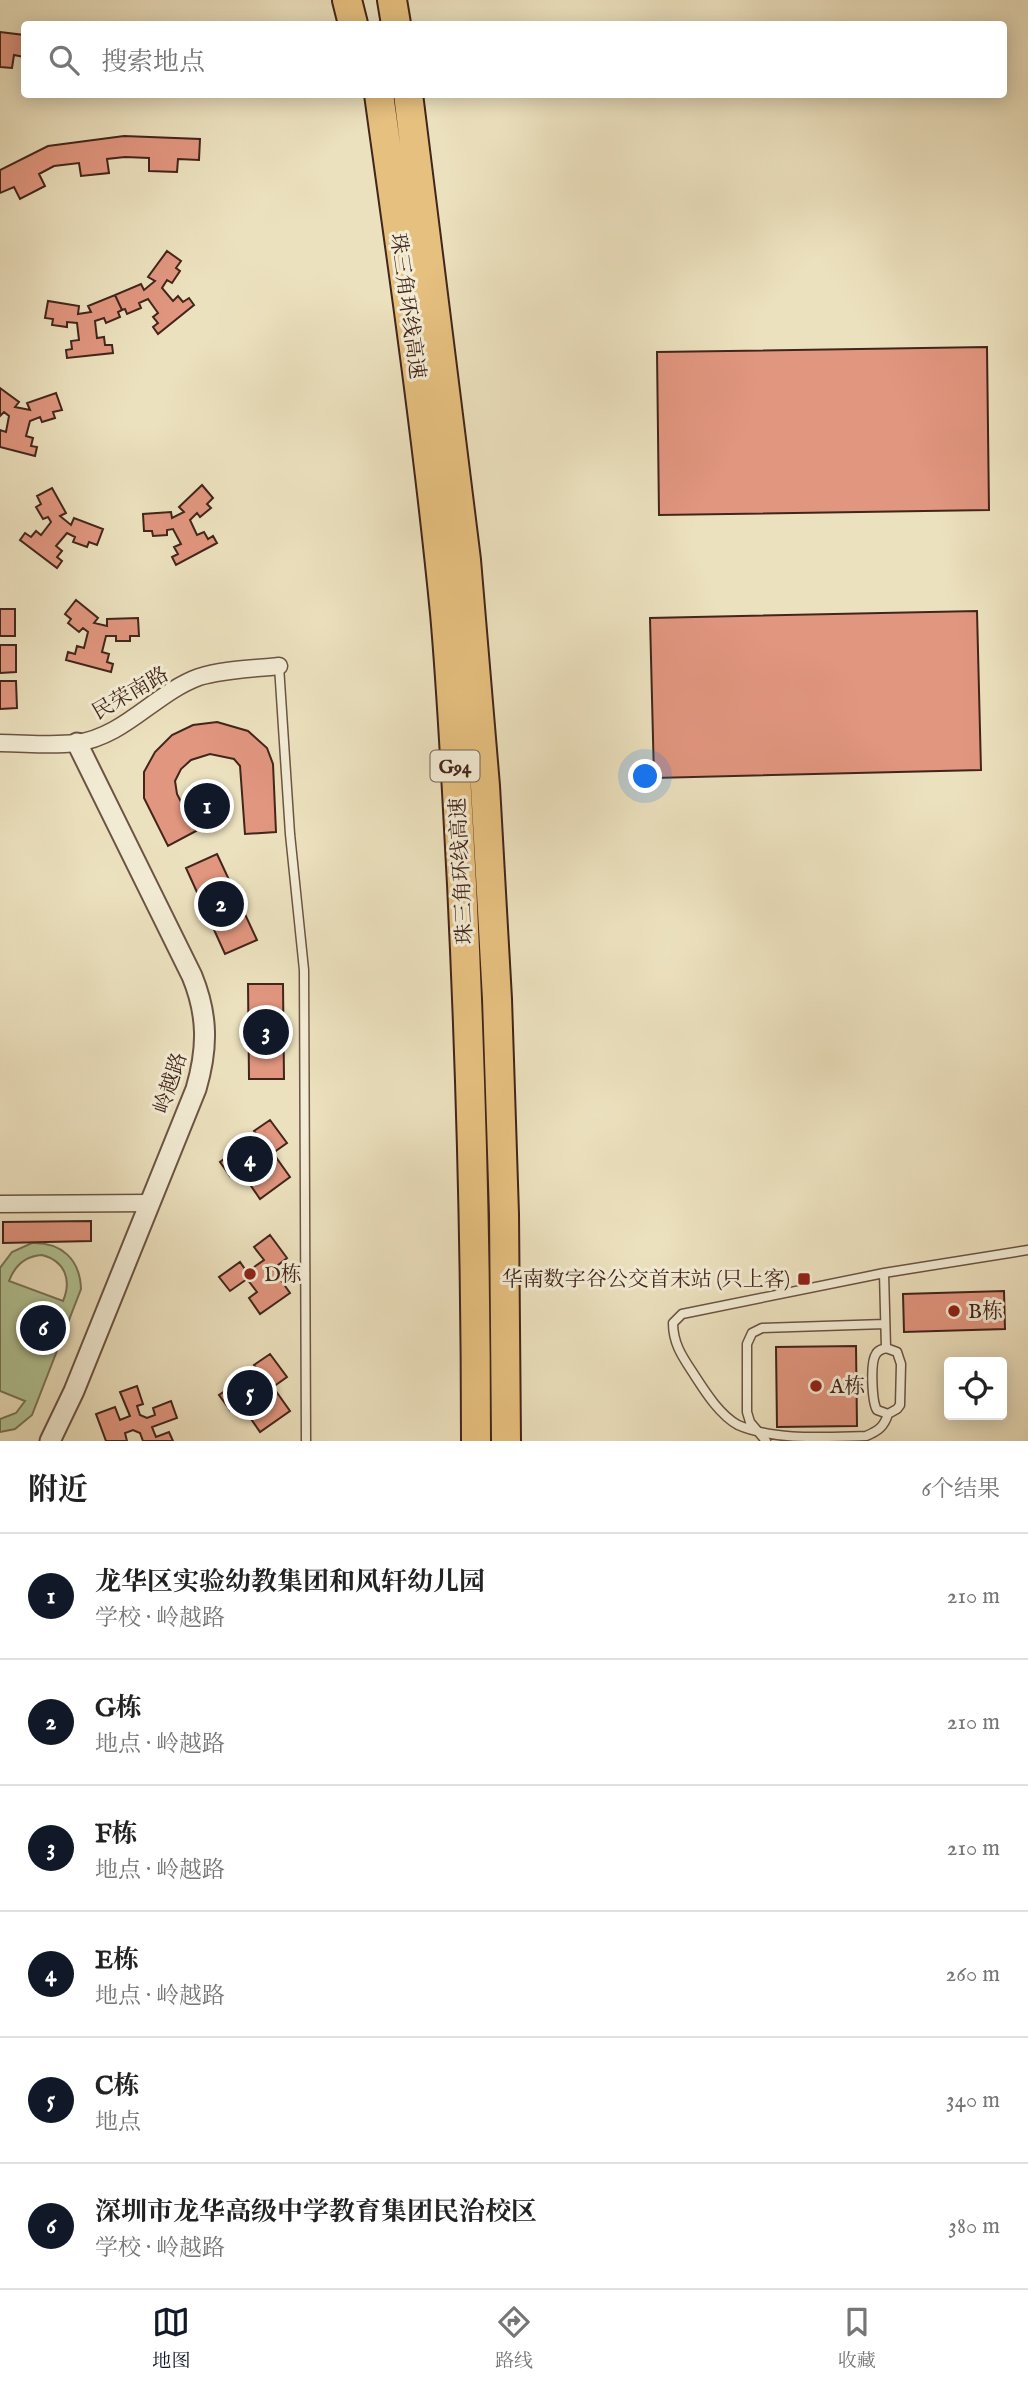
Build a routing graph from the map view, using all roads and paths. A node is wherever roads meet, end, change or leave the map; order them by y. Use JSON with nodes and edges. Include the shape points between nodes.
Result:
{"nodes":[{"id":1,"x":347,"y":0,"type":"edge"},
{"id":2,"x":366,"y":0,"type":"edge"},
{"id":3,"x":395,"y":0,"type":"edge"},
{"id":4,"x":352,"y":21,"type":"edge"},
{"id":5,"x":369,"y":21,"type":"edge"},
{"id":6,"x":398,"y":21,"type":"edge"},
{"id":7,"x":370,"y":98,"type":"edge"},
{"id":8,"x":380,"y":98,"type":"edge"},
{"id":9,"x":410,"y":103,"type":"edge"},
{"id":10,"x":394,"y":198,"type":"junction"},
{"id":11,"x":279,"y":666,"type":"joint"},
{"id":12,"x":0,"y":743,"type":"edge"},
{"id":13,"x":77,"y":743,"type":"junction"},
{"id":14,"x":150,"y":1203,"type":"junction"},
{"id":15,"x":0,"y":1204,"type":"edge"},
{"id":16,"x":1028,"y":1250,"type":"edge"},
{"id":17,"x":884,"y":1273,"type":"junction"},
{"id":18,"x":885,"y":1324,"type":"junction"},
{"id":19,"x":886,"y":1348,"type":"junction"},
{"id":20,"x":888,"y":1414,"type":"junction"},
{"id":21,"x":759,"y":1433,"type":"junction"},
{"id":22,"x":50,"y":1441,"type":"edge"},
{"id":23,"x":306,"y":1441,"type":"edge"},
{"id":24,"x":476,"y":1441,"type":"edge"},
{"id":25,"x":506,"y":1441,"type":"edge"},
{"id":26,"x":766,"y":1441,"type":"edge"}],
"edges":[{"from":1,"to":4,"type":"highway"},
{"from":2,"to":5,"type":"highway"},
{"from":3,"to":6,"type":"highway"},
{"from":7,"to":10,"type":"highway"},
{"from":8,"to":10,"type":"highway","name":"珠三角环线高速","number":"G94"},
{"from":9,"to":25,"type":"highway","name":"珠三角环线高速","number":"G94","via":[[466,560],[485,786],[504,1213]]},
{"from":10,"to":24,"type":"highway","name":"珠三角环线高速","number":"G94","via":[[424,420],[448,656],[471,1064]]},
{"from":11,"to":13,"type":"street","name":"民荣南路","via":[[199,677],[115,729]]},
{"from":11,"to":23,"type":"lane","via":[[304,970]]},
{"from":12,"to":13,"type":"street","name":"民荣南路"},
{"from":13,"to":14,"type":"street","name":"岭越路","via":[[192,976],[205,1020],[202,1067]]},
{"from":14,"to":15,"type":"street"},
{"from":14,"to":22,"type":"street","name":"岭越路","via":[[75,1391]]},
{"from":16,"to":17,"type":"lane"},
{"from":17,"to":18,"type":"lane"},
{"from":17,"to":21,"type":"lane","via":[[681,1314],[673,1323],[680,1354],[704,1390],[737,1425]]},
{"from":18,"to":19,"type":"lane"},
{"from":18,"to":21,"type":"lane","via":[[762,1328],[752,1333],[747,1344],[747,1412]]},
{"from":19,"to":20,"type":"lane","via":[[897,1352],[901,1364],[900,1405]]},
{"from":19,"to":20,"type":"lane","via":[[874,1358],[873,1399],[877,1410]]},
{"from":20,"to":21,"type":"lane","via":[[877,1432],[866,1436],[787,1438]]},
{"from":21,"to":26,"type":"lane"}]}
